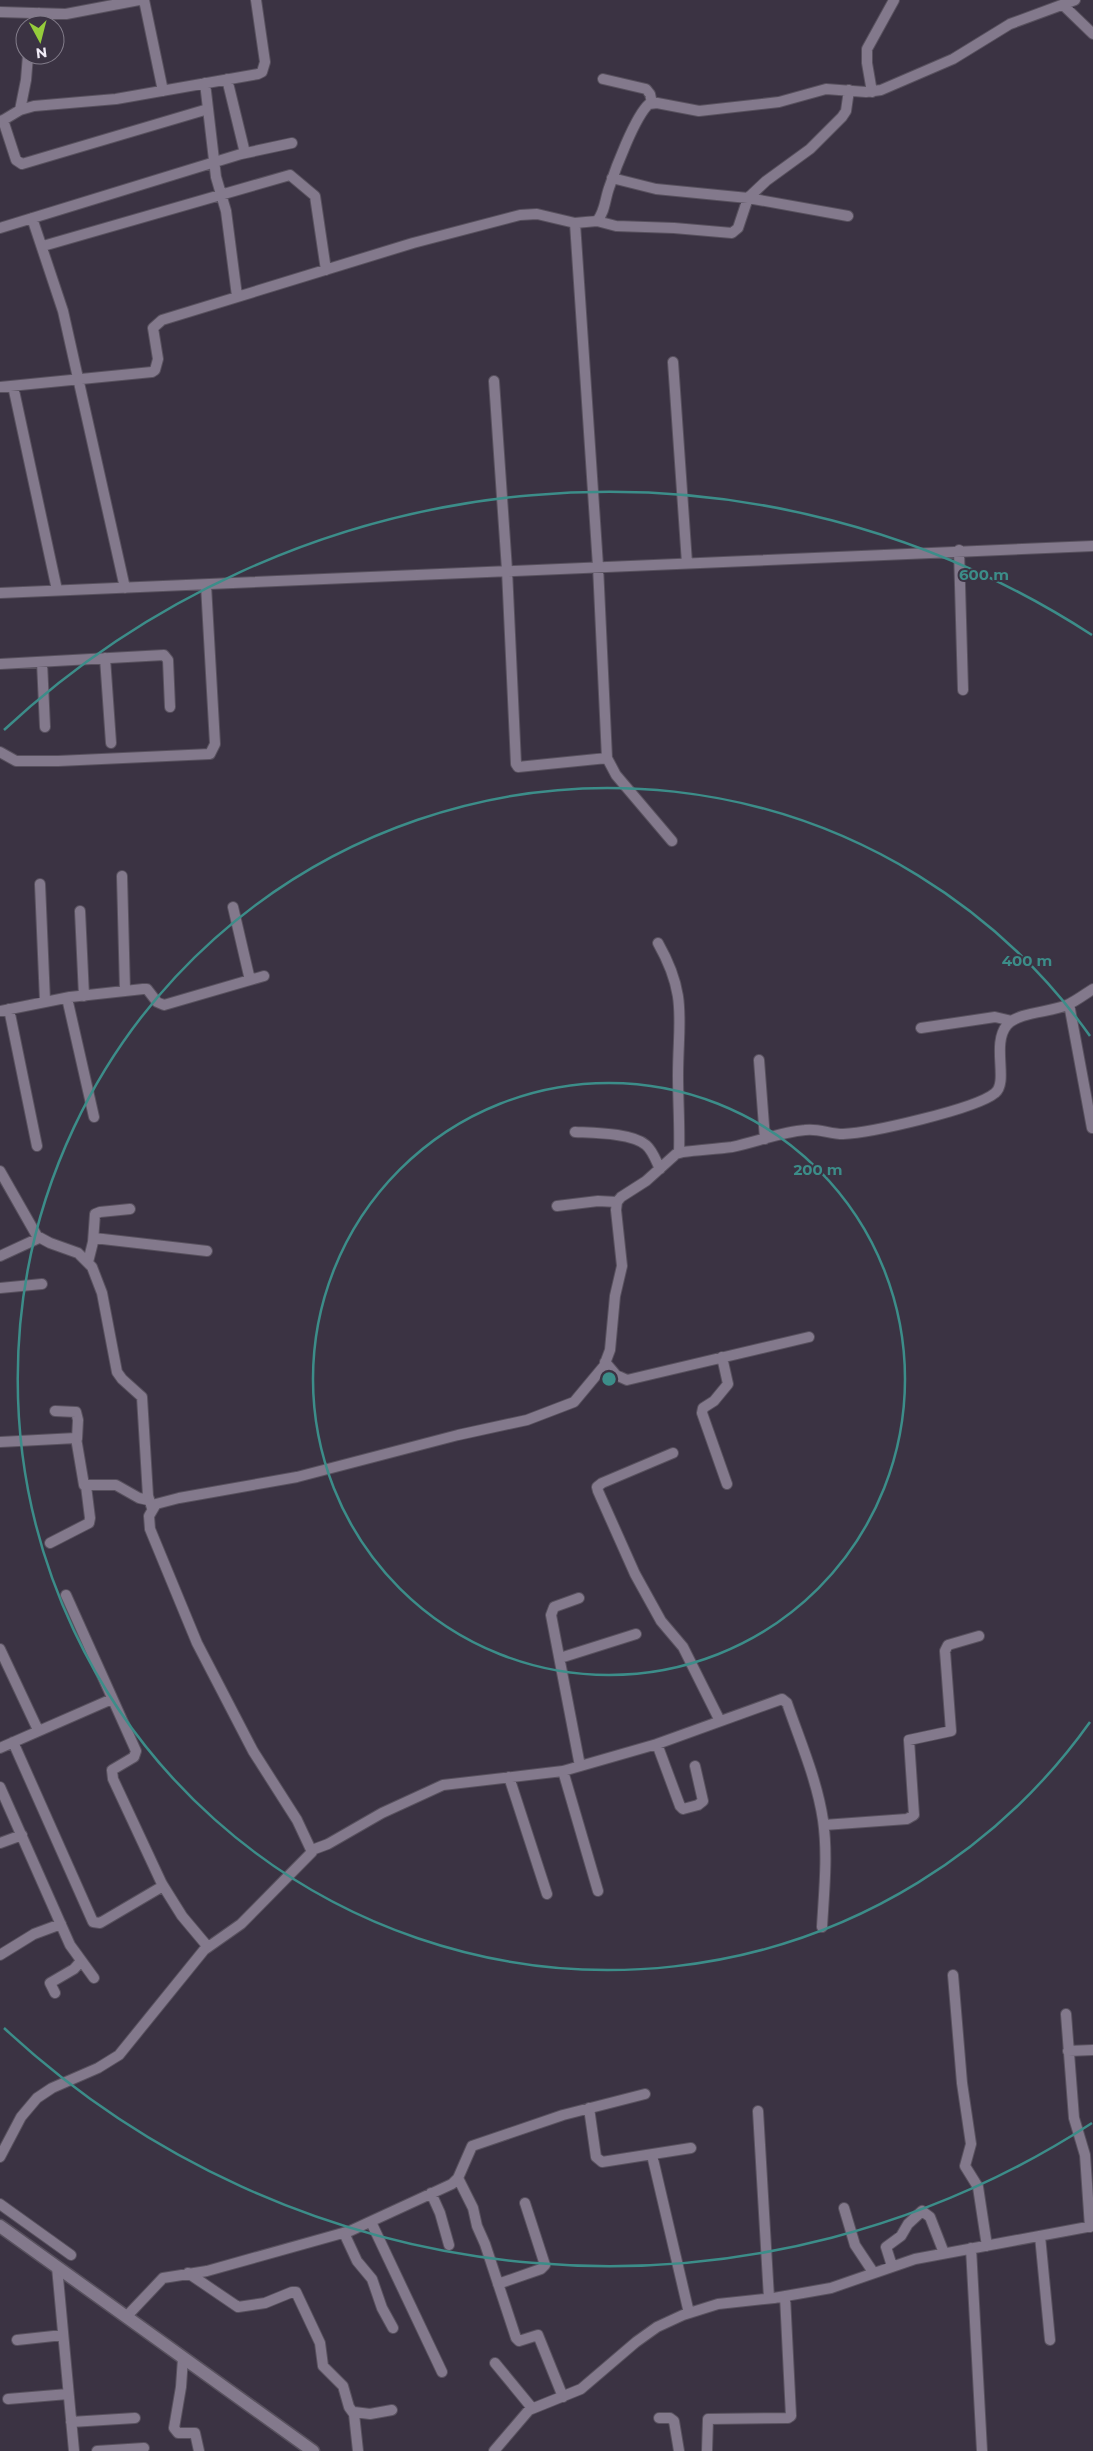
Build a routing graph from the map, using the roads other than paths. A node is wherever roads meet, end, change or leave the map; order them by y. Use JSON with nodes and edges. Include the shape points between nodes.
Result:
{"nodes":[{"id":1,"x":139,"y":0,"type":"edge"},
{"id":2,"x":144,"y":0,"type":"edge"},
{"id":3,"x":257,"y":0,"type":"edge"},
{"id":4,"x":894,"y":0,"type":"edge"},
{"id":5,"x":1075,"y":0,"type":"edge"},
{"id":6,"x":102,"y":4,"type":"edge"},
{"id":7,"x":1063,"y":5,"type":"junction"},
{"id":8,"x":0,"y":12,"type":"edge"},
{"id":9,"x":39,"y":13,"type":"joint"},
{"id":10,"x":1093,"y":34,"type":"edge"},
{"id":11,"x":27,"y":65,"type":"edge"},
{"id":12,"x":227,"y":79,"type":"junction"},
{"id":13,"x":603,"y":80,"type":"dead end"},
{"id":14,"x":205,"y":83,"type":"junction"},
{"id":15,"x":163,"y":90,"type":"junction"},
{"id":16,"x":849,"y":90,"type":"junction"},
{"id":17,"x":872,"y":92,"type":"junction"},
{"id":18,"x":652,"y":103,"type":"junction"},
{"id":19,"x":208,"y":109,"type":"junction"},
{"id":20,"x":20,"y":110,"type":"junction"},
{"id":21,"x":2,"y":121,"type":"edge"},
{"id":22,"x":292,"y":143,"type":"dead end"},
{"id":23,"x":245,"y":154,"type":"junction"},
{"id":24,"x":215,"y":163,"type":"junction"},
{"id":25,"x":612,"y":178,"type":"junction"},
{"id":26,"x":220,"y":194,"type":"junction"},
{"id":27,"x":748,"y":198,"type":"junction"},
{"id":28,"x":848,"y":216,"type":"dead end"},
{"id":29,"x":32,"y":218,"type":"junction"},
{"id":30,"x":596,"y":221,"type":"junction"},
{"id":31,"x":575,"y":223,"type":"junction"},
{"id":32,"x":0,"y":228,"type":"edge"},
{"id":33,"x":42,"y":246,"type":"junction"},
{"id":34,"x":326,"y":270,"type":"junction"},
{"id":35,"x":237,"y":296,"type":"junction"},
{"id":36,"x":673,"y":362,"type":"dead end"},
{"id":37,"x":78,"y":381,"type":"junction"},
{"id":38,"x":494,"y":381,"type":"dead end"},
{"id":39,"x":0,"y":386,"type":"edge"},
{"id":40,"x":13,"y":386,"type":"junction"},
{"id":41,"x":1093,"y":546,"type":"edge"},
{"id":42,"x":959,"y":550,"type":"junction"},
{"id":43,"x":687,"y":563,"type":"junction"},
{"id":44,"x":598,"y":566,"type":"junction"},
{"id":45,"x":507,"y":570,"type":"junction"},
{"id":46,"x":206,"y":585,"type":"junction"},
{"id":47,"x":125,"y":588,"type":"junction"},
{"id":48,"x":57,"y":590,"type":"junction"},
{"id":49,"x":0,"y":593,"type":"edge"},
{"id":50,"x":105,"y":658,"type":"junction"},
{"id":51,"x":42,"y":662,"type":"junction"},
{"id":52,"x":0,"y":664,"type":"edge"},
{"id":53,"x":963,"y":690,"type":"dead end"},
{"id":54,"x":170,"y":707,"type":"dead end"},
{"id":55,"x":46,"y":727,"type":"dead end"},
{"id":56,"x":111,"y":743,"type":"dead end"},
{"id":57,"x":0,"y":752,"type":"edge"},
{"id":58,"x":607,"y":758,"type":"junction"},
{"id":59,"x":672,"y":841,"type":"dead end"},
{"id":60,"x":122,"y":876,"type":"dead end"},
{"id":61,"x":40,"y":884,"type":"dead end"},
{"id":62,"x":233,"y":907,"type":"dead end"},
{"id":63,"x":80,"y":912,"type":"dead end"},
{"id":64,"x":658,"y":943,"type":"dead end"},
{"id":65,"x":264,"y":976,"type":"dead end"},
{"id":66,"x":250,"y":980,"type":"junction"},
{"id":67,"x":1093,"y":989,"type":"edge"},
{"id":68,"x":125,"y":991,"type":"junction"},
{"id":69,"x":84,"y":996,"type":"junction"},
{"id":70,"x":67,"y":998,"type":"junction"},
{"id":71,"x":45,"y":1001,"type":"junction"},
{"id":72,"x":1069,"y":1004,"type":"junction"},
{"id":73,"x":4,"y":1010,"type":"edge"},
{"id":74,"x":1012,"y":1021,"type":"junction"},
{"id":75,"x":921,"y":1028,"type":"dead end"},
{"id":76,"x":759,"y":1060,"type":"dead end"},
{"id":77,"x":94,"y":1117,"type":"dead end"},
{"id":78,"x":1092,"y":1128,"type":"dead end"},
{"id":79,"x":575,"y":1132,"type":"dead end"},
{"id":80,"x":765,"y":1139,"type":"junction"},
{"id":81,"x":37,"y":1146,"type":"dead end"},
{"id":82,"x":679,"y":1153,"type":"junction"},
{"id":83,"x":660,"y":1169,"type":"junction"},
{"id":84,"x":0,"y":1171,"type":"edge"},
{"id":85,"x":617,"y":1202,"type":"junction"},
{"id":86,"x":557,"y":1206,"type":"dead end"},
{"id":87,"x":130,"y":1210,"type":"dead end"},
{"id":88,"x":39,"y":1238,"type":"junction"},
{"id":89,"x":94,"y":1238,"type":"junction"},
{"id":90,"x":207,"y":1251,"type":"dead end"},
{"id":91,"x":0,"y":1256,"type":"edge"},
{"id":92,"x":88,"y":1262,"type":"junction"},
{"id":93,"x":42,"y":1284,"type":"dead end"},
{"id":94,"x":0,"y":1288,"type":"edge"},
{"id":95,"x":809,"y":1337,"type":"dead end"},
{"id":96,"x":722,"y":1357,"type":"junction"},
{"id":97,"x":605,"y":1362,"type":"junction"},
{"id":98,"x":55,"y":1411,"type":"dead end"},
{"id":99,"x":76,"y":1439,"type":"junction"},
{"id":100,"x":0,"y":1442,"type":"edge"},
{"id":101,"x":673,"y":1453,"type":"dead end"},
{"id":102,"x":727,"y":1484,"type":"dead end"},
{"id":103,"x":86,"y":1486,"type":"junction"},
{"id":104,"x":150,"y":1504,"type":"junction"},
{"id":105,"x":50,"y":1543,"type":"dead end"},
{"id":106,"x":66,"y":1595,"type":"dead end"},
{"id":107,"x":579,"y":1598,"type":"dead end"},
{"id":108,"x":636,"y":1634,"type":"dead end"},
{"id":109,"x":979,"y":1636,"type":"dead end"},
{"id":110,"x":0,"y":1649,"type":"edge"},
{"id":111,"x":560,"y":1658,"type":"junction"},
{"id":112,"x":112,"y":1699,"type":"junction"},
{"id":113,"x":720,"y":1721,"type":"junction"},
{"id":114,"x":38,"y":1730,"type":"junction"},
{"id":115,"x":13,"y":1742,"type":"junction"},
{"id":116,"x":657,"y":1744,"type":"junction"},
{"id":117,"x":0,"y":1748,"type":"edge"},
{"id":118,"x":580,"y":1766,"type":"junction"},
{"id":119,"x":695,"y":1766,"type":"dead end"},
{"id":120,"x":563,"y":1771,"type":"junction"},
{"id":121,"x":509,"y":1777,"type":"junction"},
{"id":122,"x":0,"y":1787,"type":"edge"},
{"id":123,"x":824,"y":1825,"type":"junction"},
{"id":124,"x":22,"y":1835,"type":"junction"},
{"id":125,"x":0,"y":1843,"type":"edge"},
{"id":126,"x":312,"y":1850,"type":"junction"},
{"id":127,"x":163,"y":1886,"type":"junction"},
{"id":128,"x":598,"y":1891,"type":"dead end"},
{"id":129,"x":547,"y":1894,"type":"dead end"},
{"id":130,"x":61,"y":1924,"type":"junction"},
{"id":131,"x":822,"y":1927,"type":"dead end"},
{"id":132,"x":208,"y":1947,"type":"junction"},
{"id":133,"x":0,"y":1955,"type":"edge"},
{"id":134,"x":81,"y":1961,"type":"junction"},
{"id":135,"x":953,"y":1975,"type":"dead end"},
{"id":136,"x":94,"y":1978,"type":"dead end"},
{"id":137,"x":55,"y":1993,"type":"dead end"},
{"id":138,"x":1066,"y":2014,"type":"dead end"},
{"id":139,"x":1093,"y":2050,"type":"edge"},
{"id":140,"x":1068,"y":2051,"type":"junction"},
{"id":141,"x":646,"y":2094,"type":"dead end"},
{"id":142,"x":589,"y":2108,"type":"junction"},
{"id":143,"x":758,"y":2111,"type":"dead end"},
{"id":144,"x":691,"y":2148,"type":"dead end"},
{"id":145,"x":652,"y":2154,"type":"junction"},
{"id":146,"x":0,"y":2157,"type":"edge"},
{"id":147,"x":458,"y":2178,"type":"junction"},
{"id":148,"x":431,"y":2193,"type":"junction"},
{"id":149,"x":525,"y":2203,"type":"dead end"},
{"id":150,"x":0,"y":2204,"type":"edge"},
{"id":151,"x":844,"y":2208,"type":"dead end"},
{"id":152,"x":371,"y":2222,"type":"junction"},
{"id":153,"x":0,"y":2226,"type":"edge"},
{"id":154,"x":1091,"y":2226,"type":"edge"},
{"id":155,"x":344,"y":2233,"type":"junction"},
{"id":156,"x":1040,"y":2236,"type":"junction"},
{"id":157,"x":449,"y":2245,"type":"dead end"},
{"id":158,"x":987,"y":2246,"type":"junction"},
{"id":159,"x":971,"y":2248,"type":"junction"},
{"id":160,"x":944,"y":2253,"type":"junction"},
{"id":161,"x":71,"y":2256,"type":"dead end"},
{"id":162,"x":892,"y":2266,"type":"junction"},
{"id":163,"x":56,"y":2267,"type":"junction"},
{"id":164,"x":873,"y":2272,"type":"junction"},
{"id":165,"x":188,"y":2273,"type":"junction"},
{"id":166,"x":498,"y":2284,"type":"junction"},
{"id":167,"x":785,"y":2296,"type":"junction"},
{"id":168,"x":769,"y":2298,"type":"junction"},
{"id":169,"x":688,"y":2308,"type":"junction"},
{"id":170,"x":131,"y":2312,"type":"junction"},
{"id":171,"x":393,"y":2328,"type":"dead end"},
{"id":172,"x":63,"y":2335,"type":"junction"},
{"id":173,"x":17,"y":2340,"type":"dead end"},
{"id":174,"x":1050,"y":2340,"type":"dead end"},
{"id":175,"x":183,"y":2358,"type":"junction"},
{"id":176,"x":495,"y":2363,"type":"dead end"},
{"id":177,"x":442,"y":2372,"type":"dead end"},
{"id":178,"x":561,"y":2393,"type":"junction"},
{"id":179,"x":68,"y":2394,"type":"junction"},
{"id":180,"x":8,"y":2399,"type":"dead end"},
{"id":181,"x":529,"y":2406,"type":"junction"},
{"id":182,"x":392,"y":2410,"type":"dead end"},
{"id":183,"x":354,"y":2412,"type":"junction"},
{"id":184,"x":135,"y":2418,"type":"dead end"},
{"id":185,"x":659,"y":2418,"type":"dead end"},
{"id":186,"x":71,"y":2422,"type":"junction"},
{"id":187,"x":144,"y":2448,"type":"dead end"},
{"id":188,"x":74,"y":2451,"type":"edge"},
{"id":189,"x":97,"y":2451,"type":"edge"},
{"id":190,"x":199,"y":2451,"type":"edge"},
{"id":191,"x":313,"y":2451,"type":"edge"},
{"id":192,"x":358,"y":2451,"type":"edge"},
{"id":193,"x":494,"y":2451,"type":"edge"},
{"id":194,"x":679,"y":2451,"type":"edge"},
{"id":195,"x":707,"y":2451,"type":"edge"},
{"id":196,"x":982,"y":2451,"type":"edge"}],
"edges":[{"from":1,"to":6,"type":"street"},
{"from":2,"to":15,"type":"street"},
{"from":3,"to":12,"type":"street","via":[[265,62],[262,72]]},
{"from":4,"to":17,"type":"street","via":[[867,49]]},
{"from":5,"to":7,"type":"street"},
{"from":6,"to":9,"type":"street","via":[[66,14]]},
{"from":7,"to":10,"type":"street"},
{"from":7,"to":17,"type":"street","via":[[1010,24],[953,59]]},
{"from":8,"to":9,"type":"street"},
{"from":11,"to":20,"type":"street"},
{"from":12,"to":14,"type":"street"},
{"from":12,"to":23,"type":"street"},
{"from":13,"to":18,"type":"street","via":[[646,89]]},
{"from":14,"to":15,"type":"street"},
{"from":14,"to":19,"type":"street"},
{"from":15,"to":20,"type":"street"},
{"from":16,"to":17,"type":"street"},
{"from":16,"to":18,"type":"street","via":[[826,89],[779,102],[699,111]]},
{"from":16,"to":27,"type":"street","via":[[842,117],[810,149]]},
{"from":18,"to":25,"type":"street","via":[[643,110]]},
{"from":19,"to":21,"type":"street","via":[[22,164],[16,160]]},
{"from":19,"to":24,"type":"street"},
{"from":20,"to":21,"type":"street"},
{"from":22,"to":23,"type":"street"},
{"from":23,"to":24,"type":"street"},
{"from":24,"to":26,"type":"street"},
{"from":24,"to":29,"type":"street"},
{"from":25,"to":27,"type":"street","via":[[656,189]]},
{"from":25,"to":30,"type":"street","via":[[602,213]]},
{"from":26,"to":33,"type":"street"},
{"from":26,"to":34,"type":"street","via":[[292,176],[315,196]]},
{"from":26,"to":35,"type":"street","via":[[226,211]]},
{"from":27,"to":28,"type":"street"},
{"from":27,"to":30,"type":"street","via":[[738,228],[730,234],[616,226]]},
{"from":29,"to":32,"type":"street"},
{"from":29,"to":33,"type":"street"},
{"from":30,"to":31,"type":"street"},
{"from":31,"to":34,"type":"street","via":[[537,214],[520,215]]},
{"from":31,"to":44,"type":"street"},
{"from":33,"to":37,"type":"street","via":[[63,311]]},
{"from":34,"to":35,"type":"street"},
{"from":35,"to":37,"type":"street","via":[[162,320],[154,326],[157,365],[152,372]]},
{"from":36,"to":43,"type":"street"},
{"from":37,"to":40,"type":"street"},
{"from":37,"to":47,"type":"street"},
{"from":38,"to":45,"type":"street"},
{"from":39,"to":40,"type":"street"},
{"from":40,"to":48,"type":"street"},
{"from":41,"to":42,"type":"street"},
{"from":42,"to":43,"type":"street"},
{"from":42,"to":53,"type":"street"},
{"from":43,"to":44,"type":"street"},
{"from":44,"to":45,"type":"street"},
{"from":44,"to":58,"type":"street"},
{"from":45,"to":46,"type":"street"},
{"from":45,"to":58,"type":"street","via":[[516,764],[518,767]]},
{"from":46,"to":47,"type":"street"},
{"from":46,"to":57,"type":"street","via":[[215,744],[210,754],[16,761]]},
{"from":47,"to":48,"type":"street"},
{"from":48,"to":49,"type":"street"},
{"from":50,"to":51,"type":"street"},
{"from":50,"to":54,"type":"street","via":[[166,656]]},
{"from":50,"to":56,"type":"street"},
{"from":51,"to":52,"type":"street"},
{"from":51,"to":55,"type":"street"},
{"from":58,"to":59,"type":"street","via":[[616,775]]},
{"from":60,"to":68,"type":"street"},
{"from":61,"to":71,"type":"street"},
{"from":62,"to":66,"type":"street"},
{"from":63,"to":69,"type":"street"},
{"from":64,"to":82,"type":"street","via":[[674,975],[680,1004]]},
{"from":65,"to":66,"type":"street"},
{"from":66,"to":68,"type":"street","via":[[164,1005],[146,989]]},
{"from":67,"to":72,"type":"street"},
{"from":68,"to":69,"type":"street"},
{"from":69,"to":70,"type":"street"},
{"from":70,"to":71,"type":"street"},
{"from":70,"to":77,"type":"street"},
{"from":71,"to":73,"type":"street"},
{"from":72,"to":74,"type":"street"},
{"from":72,"to":78,"type":"street"},
{"from":73,"to":81,"type":"street"},
{"from":74,"to":75,"type":"street","via":[[995,1017]]},
{"from":74,"to":80,"type":"street","via":[[1004,1029],[1000,1043],[999,1088],[983,1100],[909,1122],[856,1133],[804,1130]]},
{"from":76,"to":80,"type":"street"},
{"from":79,"to":83,"type":"street","via":[[613,1135],[642,1142]]},
{"from":80,"to":82,"type":"street","via":[[732,1147]]},
{"from":82,"to":83,"type":"street"},
{"from":83,"to":85,"type":"street"},
{"from":84,"to":88,"type":"street"},
{"from":85,"to":86,"type":"street","via":[[590,1201]]},
{"from":85,"to":97,"type":"street","via":[[622,1266],[615,1296],[610,1350]]},
{"from":87,"to":89,"type":"street","via":[[97,1213]]},
{"from":88,"to":91,"type":"street"},
{"from":88,"to":92,"type":"street","via":[[70,1249]]},
{"from":89,"to":90,"type":"street"},
{"from":89,"to":92,"type":"street"},
{"from":92,"to":104,"type":"street","via":[[102,1293],[117,1372],[142,1397]]},
{"from":93,"to":94,"type":"street"},
{"from":95,"to":96,"type":"street"},
{"from":96,"to":97,"type":"street","via":[[628,1380],[616,1375]]},
{"from":96,"to":102,"type":"street","via":[[728,1384],[714,1401],[703,1408],[702,1413]]},
{"from":97,"to":104,"type":"street","via":[[574,1402],[544,1415],[297,1477]]},
{"from":98,"to":99,"type":"street","via":[[76,1412]]},
{"from":99,"to":100,"type":"street"},
{"from":99,"to":103,"type":"street"},
{"from":101,"to":113,"type":"street","via":[[602,1483],[598,1491],[635,1574],[661,1621],[683,1648]]},
{"from":103,"to":104,"type":"street","via":[[116,1485]]},
{"from":103,"to":105,"type":"street","via":[[88,1523]]},
{"from":104,"to":126,"type":"street","via":[[152,1534],[197,1643],[253,1751]]},
{"from":106,"to":112,"type":"street"},
{"from":107,"to":111,"type":"street","via":[[551,1610]]},
{"from":108,"to":111,"type":"street"},
{"from":109,"to":123,"type":"street","via":[[948,1645],[945,1651],[951,1731],[909,1740],[914,1815],[907,1819]]},
{"from":110,"to":114,"type":"street"},
{"from":111,"to":118,"type":"street"},
{"from":112,"to":114,"type":"street"},
{"from":112,"to":127,"type":"street","via":[[136,1751],[134,1757],[112,1770],[111,1775]]},
{"from":113,"to":116,"type":"street"},
{"from":113,"to":123,"type":"street","via":[[779,1699],[786,1700],[816,1786]]},
{"from":114,"to":115,"type":"street"},
{"from":115,"to":117,"type":"street"},
{"from":115,"to":127,"type":"street","via":[[93,1922],[100,1922]]},
{"from":116,"to":118,"type":"street"},
{"from":116,"to":119,"type":"street","via":[[683,1809],[703,1801]]},
{"from":118,"to":120,"type":"street"},
{"from":120,"to":121,"type":"street"},
{"from":120,"to":128,"type":"street"},
{"from":121,"to":126,"type":"street","via":[[443,1786],[382,1813]]},
{"from":121,"to":129,"type":"street"},
{"from":122,"to":124,"type":"street"},
{"from":123,"to":131,"type":"street"},
{"from":124,"to":125,"type":"street"},
{"from":124,"to":130,"type":"street"},
{"from":126,"to":132,"type":"street","via":[[311,1855],[241,1924]]},
{"from":127,"to":132,"type":"street","via":[[182,1916]]},
{"from":130,"to":133,"type":"street","via":[[34,1934]]},
{"from":130,"to":134,"type":"street"},
{"from":132,"to":146,"type":"street","via":[[119,2055],[37,2098],[18,2121]]},
{"from":134,"to":136,"type":"street"},
{"from":134,"to":137,"type":"street","via":[[50,1983]]},
{"from":135,"to":158,"type":"street","via":[[971,2144],[965,2166],[978,2186]]},
{"from":138,"to":140,"type":"street"},
{"from":139,"to":140,"type":"street"},
{"from":140,"to":154,"type":"street","via":[[1074,2118],[1084,2155]]},
{"from":141,"to":142,"type":"street"},
{"from":142,"to":145,"type":"street","via":[[598,2160],[606,2162]]},
{"from":142,"to":147,"type":"street","via":[[472,2146]]},
{"from":143,"to":168,"type":"street"},
{"from":144,"to":145,"type":"street"},
{"from":145,"to":169,"type":"street"},
{"from":147,"to":148,"type":"street"},
{"from":147,"to":166,"type":"street","via":[[473,2208]]},
{"from":148,"to":152,"type":"street"},
{"from":148,"to":157,"type":"street"},
{"from":149,"to":166,"type":"street","via":[[545,2264],[541,2269]]},
{"from":150,"to":161,"type":"street"},
{"from":151,"to":164,"type":"street","via":[[854,2245]]},
{"from":152,"to":155,"type":"street"},
{"from":152,"to":177,"type":"street"},
{"from":153,"to":163,"type":"street"},
{"from":154,"to":156,"type":"street"},
{"from":155,"to":165,"type":"street"},
{"from":155,"to":171,"type":"street","via":[[357,2261],[372,2279]]},
{"from":156,"to":158,"type":"street"},
{"from":156,"to":174,"type":"street"},
{"from":158,"to":159,"type":"street"},
{"from":159,"to":160,"type":"street"},
{"from":159,"to":196,"type":"street"},
{"from":160,"to":162,"type":"street"},
{"from":160,"to":162,"type":"street","via":[[930,2217],[922,2211],[901,2236],[886,2247]]},
{"from":162,"to":164,"type":"street"},
{"from":163,"to":170,"type":"street"},
{"from":163,"to":172,"type":"street"},
{"from":164,"to":167,"type":"street","via":[[831,2288]]},
{"from":165,"to":170,"type":"street","via":[[163,2278]]},
{"from":165,"to":183,"type":"street","via":[[238,2307],[265,2303],[296,2292],[320,2343],[323,2366],[342,2384],[349,2407]]},
{"from":166,"to":178,"type":"street","via":[[516,2338],[519,2341],[538,2335]]},
{"from":167,"to":168,"type":"street"},
{"from":167,"to":195,"type":"street","via":[[791,2416],[708,2419]]},
{"from":168,"to":169,"type":"street"},
{"from":169,"to":178,"type":"street","via":[[656,2328],[581,2389]]},
{"from":170,"to":175,"type":"street"},
{"from":172,"to":173,"type":"street"},
{"from":172,"to":179,"type":"street"},
{"from":175,"to":190,"type":"street","via":[[174,2428],[178,2433],[195,2434]]},
{"from":175,"to":191,"type":"street"},
{"from":176,"to":181,"type":"street"},
{"from":178,"to":181,"type":"street"},
{"from":179,"to":180,"type":"street"},
{"from":179,"to":186,"type":"street"},
{"from":181,"to":193,"type":"street"},
{"from":182,"to":183,"type":"street","via":[[370,2414]]},
{"from":183,"to":192,"type":"street"},
{"from":184,"to":186,"type":"street"},
{"from":185,"to":194,"type":"street","via":[[674,2421]]},
{"from":186,"to":188,"type":"street"},
{"from":187,"to":189,"type":"street"}]}
